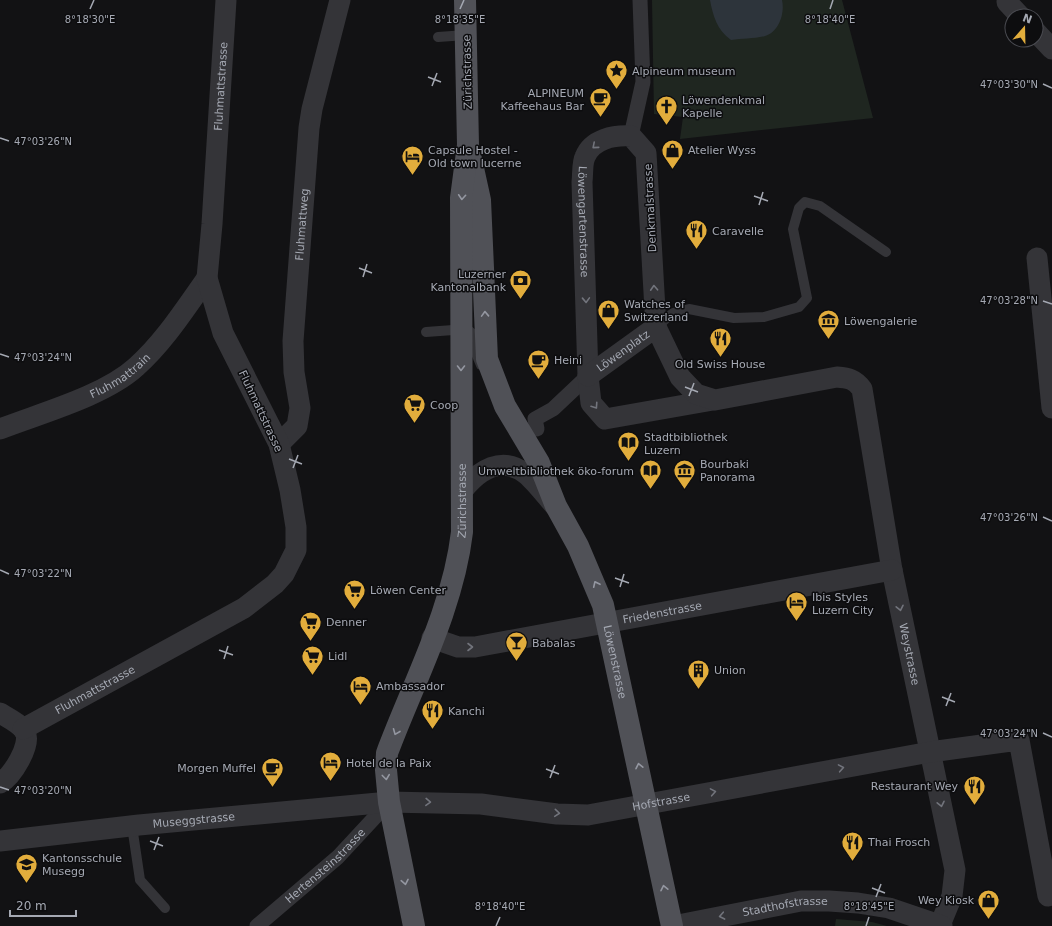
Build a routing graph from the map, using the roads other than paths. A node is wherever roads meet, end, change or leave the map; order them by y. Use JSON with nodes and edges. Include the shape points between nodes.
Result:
{"nodes":[{"id":1,"x":226,"y":0,"type":"edge"},
{"id":2,"x":340,"y":0,"type":"edge"},
{"id":3,"x":465,"y":0,"type":"edge"},
{"id":4,"x":640,"y":0,"type":"edge"},
{"id":5,"x":466,"y":35,"type":"junction"},
{"id":6,"x":438,"y":37,"type":"dead end"},
{"id":7,"x":1044,"y":40,"type":"edge"},
{"id":8,"x":1052,"y":49,"type":"edge"},
{"id":9,"x":630,"y":136,"type":"junction"},
{"id":10,"x":468,"y":144,"type":"junction"},
{"id":11,"x":886,"y":252,"type":"dead end"},
{"id":12,"x":1037,"y":258,"type":"dead end"},
{"id":13,"x":207,"y":278,"type":"junction"},
{"id":14,"x":656,"y":327,"type":"junction"},
{"id":15,"x":461,"y":328,"type":"junction"},
{"id":16,"x":426,"y":332,"type":"dead end"},
{"id":17,"x":587,"y":341,"type":"joint"},
{"id":18,"x":588,"y":376,"type":"junction"},
{"id":19,"x":494,"y":380,"type":"junction"},
{"id":20,"x":857,"y":382,"type":"joint"},
{"id":21,"x":715,"y":400,"type":"junction"},
{"id":22,"x":1052,"y":408,"type":"edge"},
{"id":23,"x":511,"y":416,"type":"joint"},
{"id":24,"x":0,"y":429,"type":"edge"},
{"id":25,"x":537,"y":429,"type":"dead end"},
{"id":26,"x":279,"y":444,"type":"junction"},
{"id":27,"x":463,"y":490,"type":"junction"},
{"id":28,"x":556,"y":506,"type":"junction"},
{"id":29,"x":892,"y":570,"type":"junction"},
{"id":30,"x":608,"y":621,"type":"junction"},
{"id":31,"x":432,"y":638,"type":"junction"},
{"id":32,"x":0,"y":713,"type":"edge"},
{"id":33,"x":23,"y":729,"type":"junction"},
{"id":34,"x":930,"y":752,"type":"junction"},
{"id":35,"x":0,"y":783,"type":"edge"},
{"id":36,"x":389,"y":802,"type":"junction"},
{"id":37,"x":647,"y":804,"type":"junction"},
{"id":38,"x":132,"y":826,"type":"junction"},
{"id":39,"x":0,"y":841,"type":"edge"},
{"id":40,"x":1048,"y":896,"type":"dead end"},
{"id":41,"x":165,"y":908,"type":"dead end"},
{"id":42,"x":941,"y":925,"type":"edge"},
{"id":43,"x":257,"y":926,"type":"edge"},
{"id":44,"x":414,"y":926,"type":"edge"},
{"id":45,"x":672,"y":926,"type":"edge"}],
"edges":[{"from":1,"to":13,"type":"street","name":"Fluhmattstrasse"},
{"from":2,"to":26,"type":"street","name":"Fluhmattweg","via":[[309,128],[293,341],[294,372],[300,408],[297,426]]},
{"from":3,"to":5,"type":"main road","name":"Zürichstrasse"},
{"from":4,"to":9,"type":"street","via":[[643,82]]},
{"from":5,"to":6,"type":"lane"},
{"from":5,"to":10,"type":"main road","name":"Zürichstrasse"},
{"from":7,"to":8,"type":"street"},
{"from":14,"to":9,"type":"street","name":"Denkmalstrasse","one_way":true,"via":[[647,160],[646,153]]},
{"from":9,"to":17,"type":"street","name":"Löwengartenstrasse","one_way":true,"via":[[607,137],[593,146],[585,157],[582,182]]},
{"from":10,"to":15,"type":"main road","name":"Zürichstrasse","one_way":true,"via":[[461,198]]},
{"from":19,"to":10,"type":"main road","name":"Zürichstrasse","one_way":true,"via":[[487,359],[480,200]]},
{"from":11,"to":14,"type":"lane","via":[[820,206],[804,202],[799,208],[793,229],[807,298],[799,307],[764,317],[734,318],[689,309],[673,313]]},
{"from":12,"to":22,"type":"street"},
{"from":13,"to":24,"type":"street","name":"Fluhmattrain","via":[[163,339],[136,368],[107,386]]},
{"from":13,"to":26,"type":"street","name":"Fluhmattstrasse","via":[[223,333]]},
{"from":14,"to":18,"type":"street","name":"Löwenplatz"},
{"from":14,"to":21,"type":"street","name":"Löwenplatz","via":[[680,377],[696,394]]},
{"from":15,"to":16,"type":"lane"},
{"from":15,"to":19,"type":"lane","via":[[474,335],[476,353],[481,366]]},
{"from":15,"to":27,"type":"main road","name":"Zürichstrasse","one_way":true},
{"from":17,"to":18,"type":"street","name":"Löwenplatz"},
{"from":18,"to":21,"type":"street","name":"Löwenplatz","one_way":true,"via":[[591,403],[605,419]]},
{"from":18,"to":25,"type":"street","via":[[553,409],[536,419]]},
{"from":19,"to":23,"type":"main road","name":"Zürichstrasse"},
{"from":20,"to":21,"type":"street","name":"Löwenplatz","via":[[837,377]]},
{"from":20,"to":29,"type":"street","name":"Weystrasse","via":[[862,389]]},
{"from":23,"to":28,"type":"main road","name":"Löwenstrasse","via":[[539,462]]},
{"from":26,"to":33,"type":"street","name":"Fluhmattstrasse","via":[[296,527],[296,550],[275,584],[244,608]]},
{"from":27,"to":28,"type":"street","via":[[485,469],[494,466],[518,468]]},
{"from":27,"to":31,"type":"main road","name":"Zürichstrasse","via":[[460,550],[446,602]]},
{"from":30,"to":28,"type":"main road","name":"Löwenstrasse","one_way":true,"via":[[599,592]]},
{"from":29,"to":30,"type":"street","name":"Friedenstrasse"},
{"from":29,"to":34,"type":"street","name":"Weystrasse","one_way":true},
{"from":31,"to":30,"type":"street","name":"Friedenstrasse","one_way":true,"via":[[458,647],[475,647]]},
{"from":37,"to":30,"type":"main road","name":"Löwenstrasse","one_way":true},
{"from":31,"to":36,"type":"main road","name":"Zürichstrasse","one_way":true,"via":[[387,753]]},
{"from":32,"to":33,"type":"street"},
{"from":33,"to":35,"type":"street","via":[[27,737],[24,751],[14,770]]},
{"from":37,"to":34,"type":"street","name":"Hofstrasse","one_way":true},
{"from":34,"to":40,"type":"street","name":"Hofstrasse","via":[[1019,740]]},
{"from":34,"to":42,"type":"street","name":"Weystrasse","one_way":true,"via":[[955,878],[952,896]]},
{"from":36,"to":37,"type":"street","name":"Hofstrasse","one_way":true,"via":[[481,804],[558,814],[588,815]]},
{"from":36,"to":38,"type":"street","name":"Museggstrasse"},
{"from":36,"to":43,"type":"street","name":"Hertensteinstrasse","via":[[338,857]]},
{"from":36,"to":44,"type":"main road","name":"Zürichstrasse","one_way":true},
{"from":45,"to":37,"type":"main road","name":"Löwenstrasse","one_way":true},
{"from":38,"to":39,"type":"street","name":"Museggstrasse"},
{"from":38,"to":41,"type":"lane","via":[[140,880]]},
{"from":42,"to":45,"type":"street","name":"Stadthofstrasse","one_way":true,"via":[[889,908],[858,902],[801,901]]}]}
